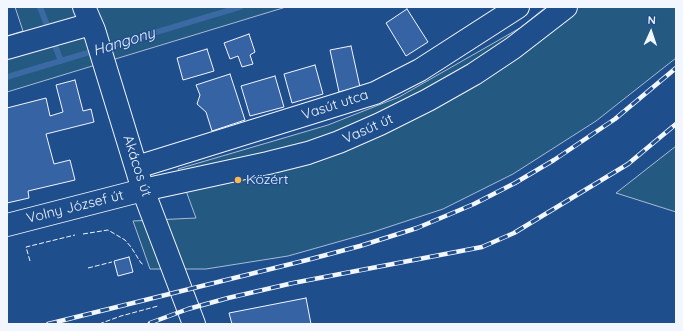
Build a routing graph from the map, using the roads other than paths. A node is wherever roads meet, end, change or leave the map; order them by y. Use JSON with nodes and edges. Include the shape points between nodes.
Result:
{"nodes":[{"id":1,"x":518,"y":7,"type":"edge"},
{"id":2,"x":566,"y":7,"type":"edge"},
{"id":3,"x":90,"y":20,"type":"edge"},
{"id":4,"x":7,"y":48,"type":"edge"},
{"id":5,"x":137,"y":167,"type":"junction"},
{"id":6,"x":143,"y":190,"type":"junction"},
{"id":7,"x":7,"y":225,"type":"edge"},
{"id":8,"x":194,"y":324,"type":"edge"}],
"edges":[{"from":1,"to":5,"type":"street","name":"Vasút utca","via":[[420,70],[375,93]]},
{"from":2,"to":6,"type":"street","name":"Vasút út","via":[[474,74],[428,100],[339,142],[268,163]]},
{"from":3,"to":4,"type":"street","via":[[65,31]]},
{"from":3,"to":5,"type":"street","name":"Akácos út"},
{"from":5,"to":6,"type":"street","name":"Akácos út"},
{"from":6,"to":7,"type":"street","name":"Volny József út"},
{"from":6,"to":8,"type":"street","name":"Akácos út"}]}
